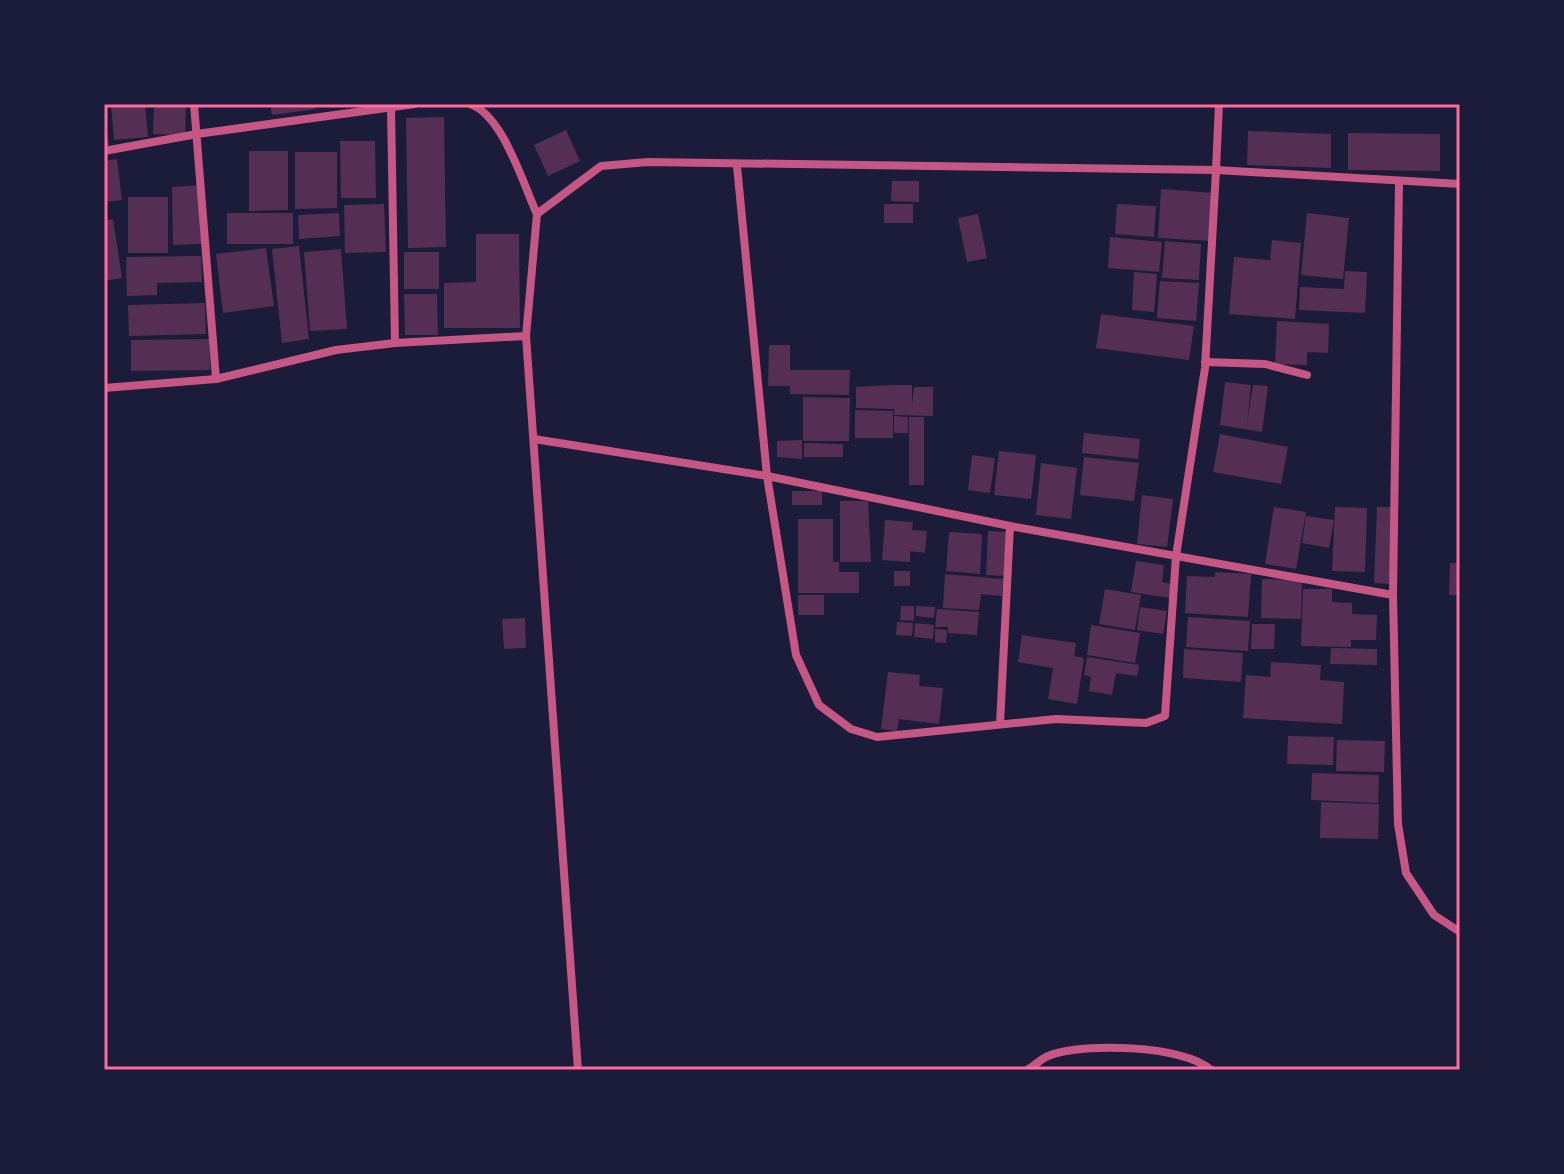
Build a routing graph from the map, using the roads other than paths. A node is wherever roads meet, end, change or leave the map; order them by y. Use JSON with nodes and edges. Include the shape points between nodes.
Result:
{"nodes":[{"id":1,"x":194,"y":104,"type":"edge"},
{"id":2,"x":415,"y":104,"type":"edge"},
{"id":3,"x":470,"y":104,"type":"edge"},
{"id":4,"x":1219,"y":104,"type":"edge"},
{"id":5,"x":391,"y":107,"type":"junction"},
{"id":6,"x":197,"y":134,"type":"junction"},
{"id":7,"x":104,"y":151,"type":"edge"},
{"id":8,"x":737,"y":166,"type":"junction"},
{"id":9,"x":1216,"y":170,"type":"junction"},
{"id":10,"x":1399,"y":183,"type":"junction"},
{"id":11,"x":1460,"y":184,"type":"edge"},
{"id":12,"x":537,"y":214,"type":"junction"},
{"id":13,"x":526,"y":336,"type":"junction"},
{"id":14,"x":395,"y":343,"type":"junction"},
{"id":15,"x":1205,"y":362,"type":"junction"},
{"id":16,"x":1307,"y":375,"type":"dead end"},
{"id":17,"x":216,"y":379,"type":"junction"},
{"id":18,"x":104,"y":388,"type":"edge"},
{"id":19,"x":534,"y":439,"type":"junction"},
{"id":20,"x":767,"y":476,"type":"junction"},
{"id":21,"x":1010,"y":526,"type":"junction"},
{"id":22,"x":1176,"y":556,"type":"junction"},
{"id":23,"x":1393,"y":595,"type":"junction"},
{"id":24,"x":1000,"y":724,"type":"junction"},
{"id":25,"x":1460,"y":932,"type":"edge"},
{"id":26,"x":578,"y":1070,"type":"edge"},
{"id":27,"x":1027,"y":1070,"type":"edge"},
{"id":28,"x":1211,"y":1070,"type":"edge"}],
"edges":[{"from":1,"to":6,"type":"street"},
{"from":2,"to":5,"type":"street"},
{"from":3,"to":12,"type":"street","via":[[481,108],[502,136]]},
{"from":4,"to":9,"type":"street"},
{"from":5,"to":6,"type":"street"},
{"from":5,"to":14,"type":"street"},
{"from":6,"to":7,"type":"street"},
{"from":6,"to":17,"type":"street"},
{"from":8,"to":9,"type":"street"},
{"from":8,"to":12,"type":"street","via":[[601,166]]},
{"from":8,"to":20,"type":"street"},
{"from":9,"to":10,"type":"street"},
{"from":9,"to":15,"type":"street"},
{"from":10,"to":11,"type":"street"},
{"from":10,"to":23,"type":"street"},
{"from":12,"to":13,"type":"street"},
{"from":13,"to":14,"type":"street"},
{"from":13,"to":19,"type":"street"},
{"from":14,"to":17,"type":"street","via":[[336,350]]},
{"from":15,"to":16,"type":"street","via":[[1265,364]]},
{"from":15,"to":22,"type":"street"},
{"from":17,"to":18,"type":"street"},
{"from":19,"to":20,"type":"street"},
{"from":19,"to":26,"type":"street"},
{"from":20,"to":21,"type":"street"},
{"from":20,"to":24,"type":"street","via":[[796,655],[819,705],[851,729],[877,737]]},
{"from":21,"to":22,"type":"street"},
{"from":21,"to":24,"type":"street"},
{"from":22,"to":23,"type":"street"},
{"from":22,"to":24,"type":"street","via":[[1165,716],[1146,723],[1056,719]]},
{"from":23,"to":25,"type":"street","via":[[1398,824],[1406,873],[1434,915]]},
{"from":27,"to":28,"type":"street","via":[[1049,1056],[1100,1047],[1151,1051],[1204,1063]]}]}
